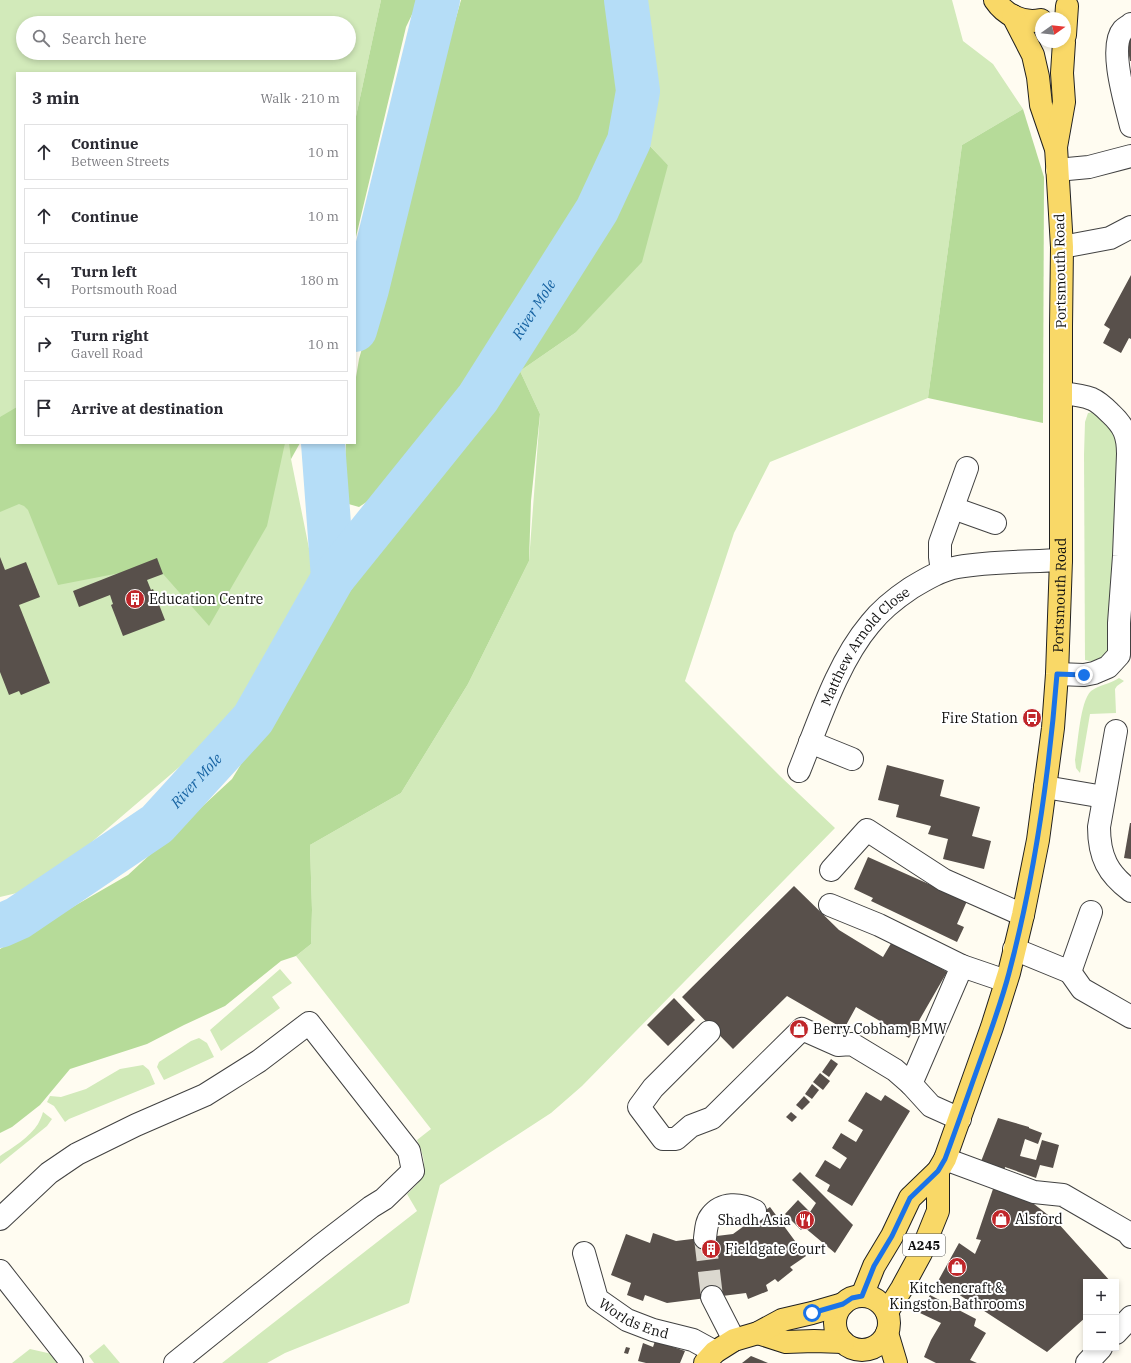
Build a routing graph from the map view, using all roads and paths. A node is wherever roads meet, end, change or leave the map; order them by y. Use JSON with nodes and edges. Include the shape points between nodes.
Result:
{"nodes":[{"id":1,"x":995,"y":0,"type":"edge"},
{"id":2,"x":1068,"y":3,"type":"edge"},
{"id":3,"x":1060,"y":12,"type":"edge"},
{"id":4,"x":1013,"y":16,"type":"junction"},
{"id":5,"x":1035,"y":20,"type":"edge"},
{"id":6,"x":1131,"y":24,"type":"edge"},
{"id":7,"x":1064,"y":48,"type":"edge"},
{"id":8,"x":1124,"y":67,"type":"edge"},
{"id":9,"x":1128,"y":98,"type":"edge"},
{"id":10,"x":1131,"y":126,"type":"edge"},
{"id":11,"x":1056,"y":147,"type":"junction"},
{"id":12,"x":1131,"y":156,"type":"edge"},
{"id":13,"x":1058,"y":170,"type":"junction"},
{"id":14,"x":1131,"y":227,"type":"edge"},
{"id":15,"x":1062,"y":247,"type":"junction"},
{"id":16,"x":1061,"y":393,"type":"junction"},
{"id":17,"x":967,"y":468,"type":"dead end"},
{"id":18,"x":953,"y":508,"type":"junction"},
{"id":19,"x":995,"y":523,"type":"dead end"},
{"id":20,"x":1128,"y":556,"type":"edge"},
{"id":21,"x":1061,"y":560,"type":"junction"},
{"id":22,"x":942,"y":571,"type":"junction"},
{"id":23,"x":1122,"y":662,"type":"edge"},
{"id":24,"x":1057,"y":674,"type":"junction"},
{"id":25,"x":1116,"y":731,"type":"dead end"},
{"id":26,"x":810,"y":742,"type":"junction"},
{"id":27,"x":852,"y":759,"type":"dead end"},
{"id":28,"x":799,"y":771,"type":"dead end"},
{"id":29,"x":1045,"y":787,"type":"junction"},
{"id":30,"x":1104,"y":797,"type":"junction"},
{"id":31,"x":831,"y":870,"type":"dead end"},
{"id":32,"x":1131,"y":892,"type":"edge"},
{"id":33,"x":830,"y":905,"type":"dead end"},
{"id":34,"x":1091,"y":912,"type":"dead end"},
{"id":35,"x":1023,"y":915,"type":"junction"},
{"id":36,"x":1014,"y":949,"type":"junction"},
{"id":37,"x":962,"y":966,"type":"junction"},
{"id":38,"x":1070,"y":972,"type":"junction"},
{"id":39,"x":1006,"y":981,"type":"junction"},
{"id":40,"x":1131,"y":1017,"type":"edge"},
{"id":41,"x":709,"y":1032,"type":"dead end"},
{"id":42,"x":912,"y":1084,"type":"junction"},
{"id":43,"x":960,"y":1119,"type":"junction"},
{"id":44,"x":942,"y":1165,"type":"junction"},
{"id":45,"x":755,"y":1210,"type":"dead end"},
{"id":46,"x":0,"y":1219,"type":"edge"},
{"id":47,"x":1130,"y":1234,"type":"edge"},
{"id":48,"x":704,"y":1238,"type":"tunnel mouth"},
{"id":49,"x":584,"y":1253,"type":"dead end"},
{"id":50,"x":0,"y":1271,"type":"edge"},
{"id":51,"x":712,"y":1297,"type":"tunnel mouth"},
{"id":52,"x":852,"y":1300,"type":"junction"},
{"id":53,"x":1131,"y":1318,"type":"edge"},
{"id":54,"x":887,"y":1323,"type":"junction"},
{"id":55,"x":1119,"y":1330,"type":"edge"},
{"id":56,"x":758,"y":1333,"type":"junction"},
{"id":57,"x":734,"y":1340,"type":"junction"},
{"id":58,"x":851,"y":1351,"type":"edge"},
{"id":59,"x":1098,"y":1351,"type":"edge"},
{"id":60,"x":710,"y":1358,"type":"edge"},
{"id":61,"x":72,"y":1363,"type":"edge"},
{"id":62,"x":175,"y":1363,"type":"edge"},
{"id":63,"x":896,"y":1363,"type":"edge"},
{"id":64,"x":1086,"y":1363,"type":"edge"}],
"edges":[{"from":1,"to":4,"type":"main road"},
{"from":2,"to":3,"type":"main road"},
{"from":4,"to":5,"type":"main road"},
{"from":4,"to":11,"type":"main road","name":"Portsmouth Road","via":[[1033,55],[1040,105]]},
{"from":6,"to":8,"type":"street","via":[[1123,30],[1118,41]]},
{"from":7,"to":11,"type":"main road","name":"Portsmouth Road","via":[[1064,102]]},
{"from":8,"to":9,"type":"street"},
{"from":9,"to":10,"type":"street"},
{"from":11,"to":13,"type":"main road","name":"Portsmouth Road","number":"A245"},
{"from":12,"to":13,"type":"street","via":[[1089,167]]},
{"from":13,"to":15,"type":"main road","name":"Portsmouth Road","number":"A245"},
{"from":14,"to":15,"type":"street","via":[[1110,238]]},
{"from":15,"to":16,"type":"main road","name":"Portsmouth Road","number":"A245"},
{"from":16,"to":20,"type":"street","via":[[1093,400],[1120,422],[1125,431],[1128,442]]},
{"from":16,"to":21,"type":"main road","name":"Portsmouth Road","number":"A245"},
{"from":17,"to":18,"type":"street"},
{"from":18,"to":19,"type":"street"},
{"from":18,"to":22,"type":"street","via":[[940,543]]},
{"from":20,"to":23,"type":"street","via":[[1119,623],[1118,655]]},
{"from":21,"to":22,"type":"street","name":"Matthew Arnold Close","via":[[974,565]]},
{"from":21,"to":24,"type":"main road","name":"Portsmouth Road","number":"A245"},
{"from":22,"to":26,"type":"street","name":"Matthew Arnold Close","via":[[904,593],[870,624],[835,681]]},
{"from":23,"to":24,"type":"street","via":[[1084,675]]},
{"from":24,"to":29,"type":"main road","name":"Portsmouth Road","number":"A245"},
{"from":25,"to":30,"type":"street"},
{"from":26,"to":27,"type":"street"},
{"from":26,"to":28,"type":"street","name":"Matthew Arnold Close"},
{"from":29,"to":30,"type":"street"},
{"from":29,"to":35,"type":"main road","name":"Portsmouth Road","number":"A245","via":[[1038,840]]},
{"from":30,"to":32,"type":"street","via":[[1099,840],[1102,853],[1108,868]]},
{"from":31,"to":35,"type":"street","via":[[867,830],[944,880]]},
{"from":33,"to":37,"type":"street","via":[[879,925]]},
{"from":34,"to":38,"type":"street"},
{"from":35,"to":36,"type":"main road","name":"Portsmouth Road","number":"A245"},
{"from":36,"to":38,"type":"street"},
{"from":36,"to":39,"type":"main road","name":"Portsmouth Road","number":"A245"},
{"from":37,"to":39,"type":"street"},
{"from":37,"to":42,"type":"street"},
{"from":38,"to":40,"type":"street","via":[[1082,990]]},
{"from":39,"to":43,"type":"main road","name":"Portsmouth Road","number":"A245"},
{"from":41,"to":42,"type":"street","via":[[653,1088],[639,1107],[663,1139],[676,1138],[691,1126],[712,1118],[802,1029],[838,1045],[852,1044],[895,1070]]},
{"from":42,"to":43,"type":"street","via":[[931,1106]]},
{"from":43,"to":44,"type":"main road","name":"Portsmouth Road","number":"A245"},
{"from":44,"to":47,"type":"street","via":[[1034,1192],[1063,1195]]},
{"from":44,"to":52,"type":"main road","name":"Portsmouth Road","number":"A245","via":[[910,1198],[892,1236]]},
{"from":44,"to":54,"type":"main road","name":"Portsmouth Road","number":"A245","via":[[938,1210],[921,1253]]},
{"from":45,"to":48,"type":"street","via":[[735,1204],[726,1206],[710,1216]]},
{"from":46,"to":62,"type":"street","via":[[49,1173],[77,1154],[205,1095],[259,1061],[309,1023],[409,1151],[412,1171],[384,1199],[319,1247]]},
{"from":49,"to":60,"type":"street","name":"Worlds End","via":[[597,1299],[627,1320],[653,1330],[693,1340]]},
{"from":50,"to":61,"type":"street"},
{"from":51,"to":57,"type":"street"},
{"from":52,"to":54,"type":"main road","via":[[872,1298],[881,1304]]},
{"from":52,"to":56,"type":"main road","via":[[782,1320]]},
{"from":52,"to":58,"type":"main road","via":[[837,1313],[835,1323],[837,1333]]},
{"from":53,"to":55,"type":"street"},
{"from":54,"to":58,"type":"main road","via":[[881,1342],[873,1348]]},
{"from":54,"to":63,"type":"main road"},
{"from":56,"to":57,"type":"main road"},
{"from":56,"to":58,"type":"main road","via":[[786,1342],[814,1341]]},
{"from":57,"to":60,"type":"main road"},
{"from":59,"to":64,"type":"street"}]}
